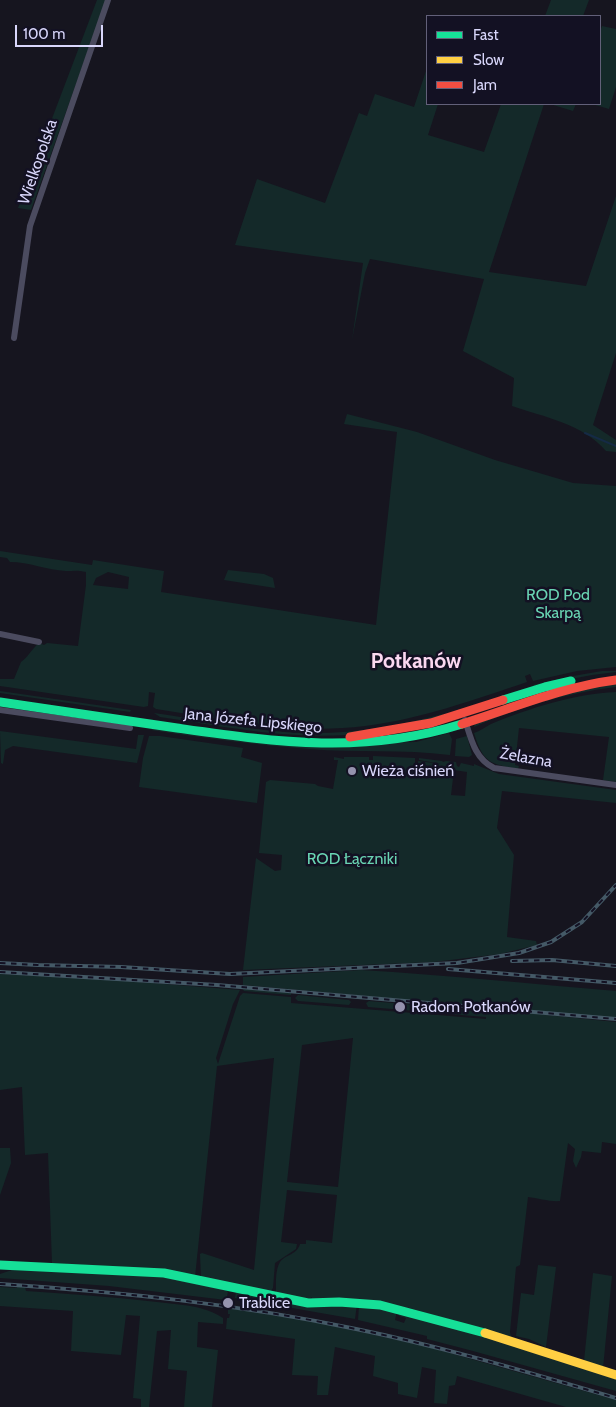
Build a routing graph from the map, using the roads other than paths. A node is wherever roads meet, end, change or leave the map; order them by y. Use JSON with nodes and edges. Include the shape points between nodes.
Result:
{"nodes":[{"id":1,"x":108,"y":0,"type":"edge"},
{"id":2,"x":14,"y":338,"type":"dead end"},
{"id":3,"x":0,"y":634,"type":"edge"},
{"id":4,"x":39,"y":642,"type":"dead end"},
{"id":5,"x":616,"y":674,"type":"edge"},
{"id":6,"x":616,"y":680,"type":"edge"},
{"id":7,"x":0,"y":696,"type":"edge"},
{"id":8,"x":0,"y":702,"type":"edge"},
{"id":9,"x":0,"y":710,"type":"edge"},
{"id":10,"x":465,"y":718,"type":"junction"},
{"id":11,"x":130,"y":728,"type":"dead end"},
{"id":12,"x":616,"y":785,"type":"edge"},
{"id":13,"x":0,"y":1265,"type":"edge"},
{"id":14,"x":616,"y":1375,"type":"edge"}],
"edges":[{"from":1,"to":2,"type":"street","name":"Wielkopolska","via":[[30,226]]},
{"from":3,"to":4,"type":"street"},
{"from":5,"to":10,"type":"main road","name":"Jana Józefa Lipskiego","via":[[545,687]]},
{"from":6,"to":10,"type":"main road","name":"Jana Józefa Lipskiego","via":[[566,689]]},
{"from":7,"to":10,"type":"main road","name":"Jana Józefa Lipskiego","via":[[308,738],[359,736]]},
{"from":8,"to":10,"type":"main road","name":"Jana Józefa Lipskiego","via":[[306,744],[390,741],[428,733]]},
{"from":9,"to":11,"type":"street"},
{"from":10,"to":12,"type":"street","name":"Żelazna","via":[[477,753],[494,768]]},
{"from":13,"to":14,"type":"main road","via":[[164,1273],[308,1303],[380,1305],[514,1341]]}]}
